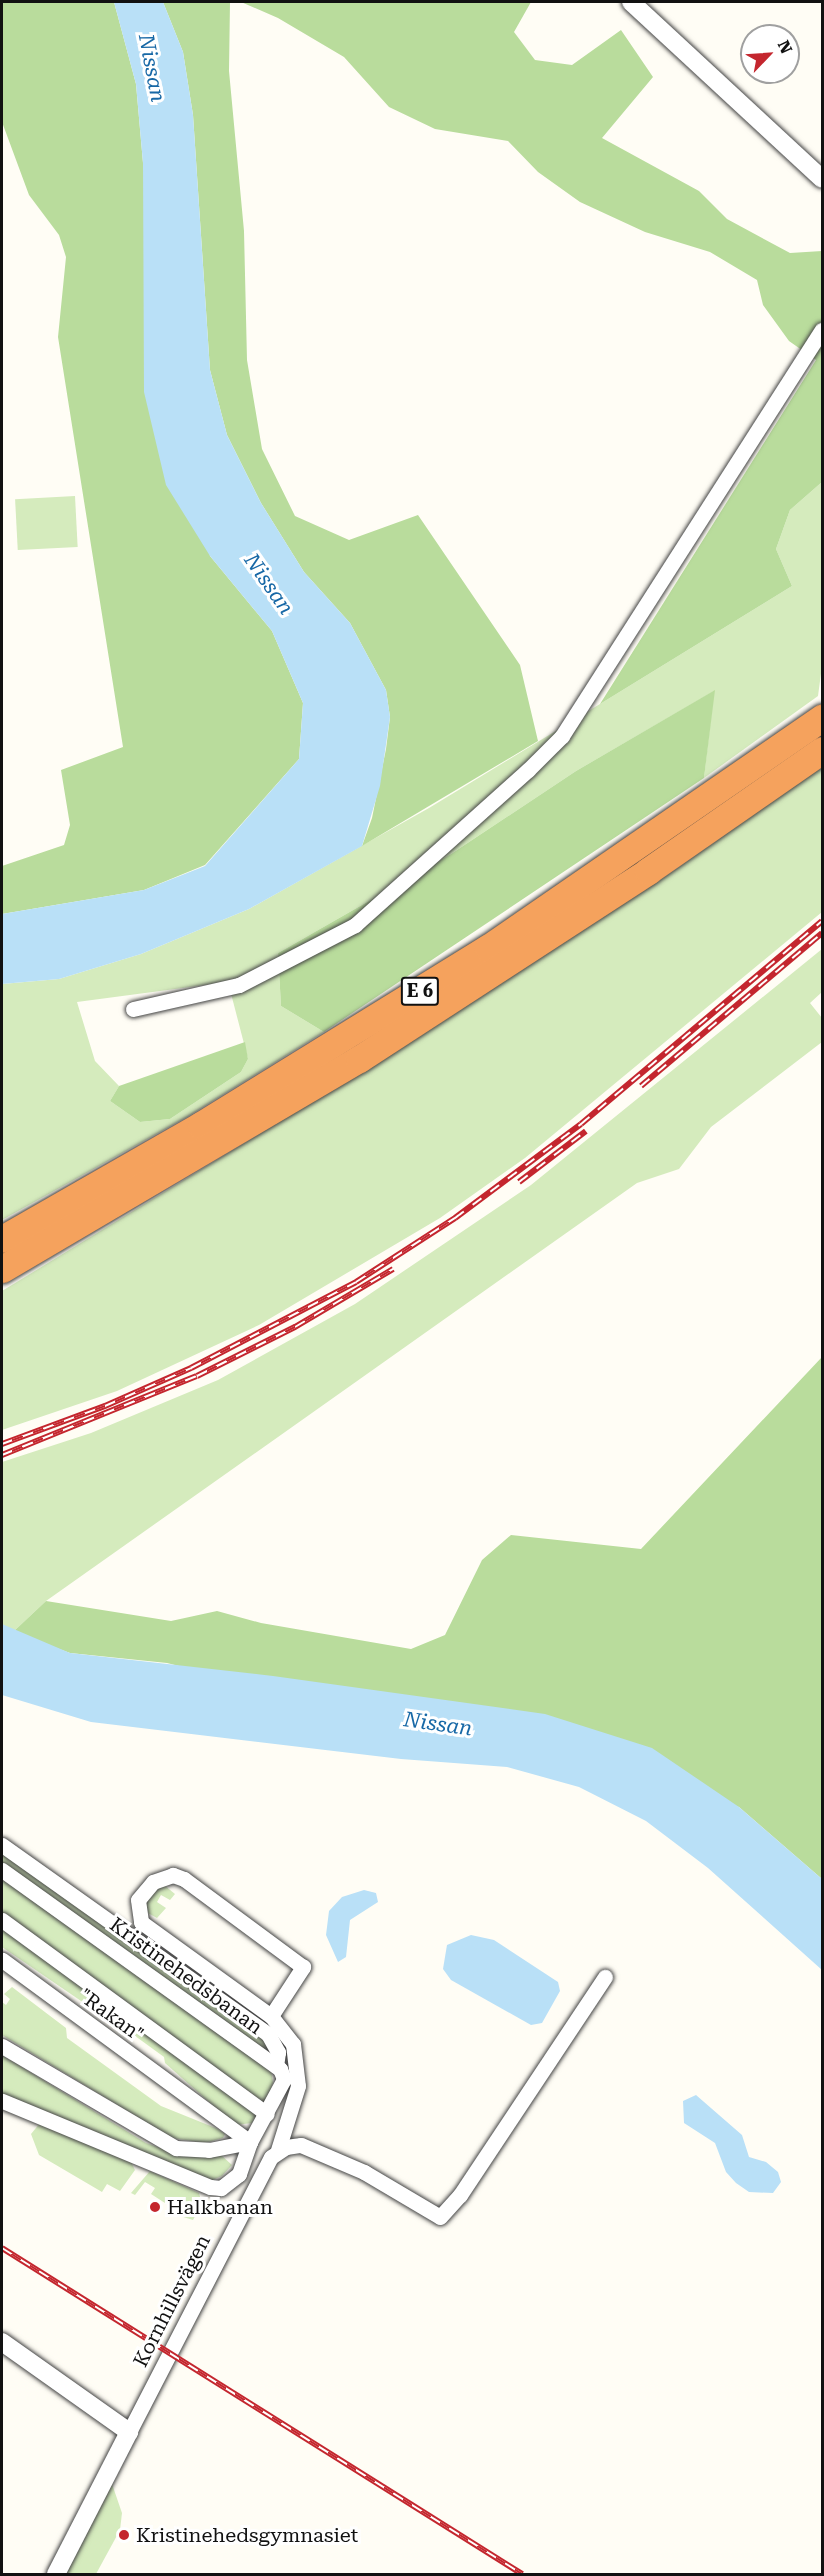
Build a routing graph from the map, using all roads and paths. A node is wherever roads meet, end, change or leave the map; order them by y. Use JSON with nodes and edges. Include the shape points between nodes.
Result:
{"nodes":[{"id":1,"x":631,"y":2,"type":"edge"},
{"id":2,"x":822,"y":179,"type":"edge"},
{"id":3,"x":822,"y":330,"type":"edge"},
{"id":4,"x":822,"y":718,"type":"edge"},
{"id":5,"x":822,"y":750,"type":"edge"},
{"id":6,"x":133,"y":1009,"type":"dead end"},
{"id":7,"x":2,"y":1239,"type":"edge"},
{"id":8,"x":2,"y":1269,"type":"edge"},
{"id":9,"x":2,"y":1845,"type":"edge"},
{"id":10,"x":2,"y":1870,"type":"edge"},
{"id":11,"x":2,"y":1920,"type":"edge"},
{"id":12,"x":2,"y":1960,"type":"edge"},
{"id":13,"x":605,"y":1977,"type":"dead end"},
{"id":14,"x":272,"y":2016,"type":"junction"},
{"id":15,"x":2,"y":2046,"type":"edge"},
{"id":16,"x":279,"y":2070,"type":"junction"},
{"id":17,"x":298,"y":2078,"type":"junction"},
{"id":18,"x":2,"y":2102,"type":"edge"},
{"id":19,"x":267,"y":2114,"type":"junction"},
{"id":20,"x":250,"y":2142,"type":"junction"},
{"id":21,"x":278,"y":2150,"type":"junction"},
{"id":22,"x":2,"y":2342,"type":"edge"},
{"id":23,"x":129,"y":2432,"type":"junction"},
{"id":24,"x":56,"y":2574,"type":"edge"}],
"edges":[{"from":1,"to":2,"type":"street"},
{"from":3,"to":6,"type":"street","via":[[562,736],[528,770],[355,925],[238,985]]},
{"from":4,"to":7,"type":"highway","number":"E 6","via":[[488,948],[201,1125]]},
{"from":5,"to":8,"type":"highway","number":"E 6","via":[[440,1008],[215,1146]]},
{"from":9,"to":16,"type":"street","via":[[268,2034],[278,2052]]},
{"from":10,"to":16,"type":"street","name":"Kristinehedsbanan"},
{"from":11,"to":19,"type":"street"},
{"from":12,"to":20,"type":"street","name":"\"Rakan\""},
{"from":13,"to":21,"type":"street","via":[[460,2195],[440,2217],[364,2172],[301,2145]]},
{"from":14,"to":14,"type":"street","via":[[141,1922],[138,1900],[153,1881],[173,1875],[184,1879],[303,1967]]},
{"from":14,"to":17,"type":"street","via":[[293,2044]]},
{"from":15,"to":20,"type":"street","via":[[176,2148],[199,2151]]},
{"from":16,"to":17,"type":"street"},
{"from":16,"to":19,"type":"street","via":[[284,2079]]},
{"from":17,"to":21,"type":"street","name":"Kornhillsvägen"},
{"from":18,"to":20,"type":"street","via":[[210,2187],[221,2188],[239,2174]]},
{"from":19,"to":20,"type":"street"},
{"from":21,"to":23,"type":"street","name":"Kornhillsvägen"},
{"from":22,"to":23,"type":"street"},
{"from":23,"to":24,"type":"street","name":"Kornhillsvägen"}]}
